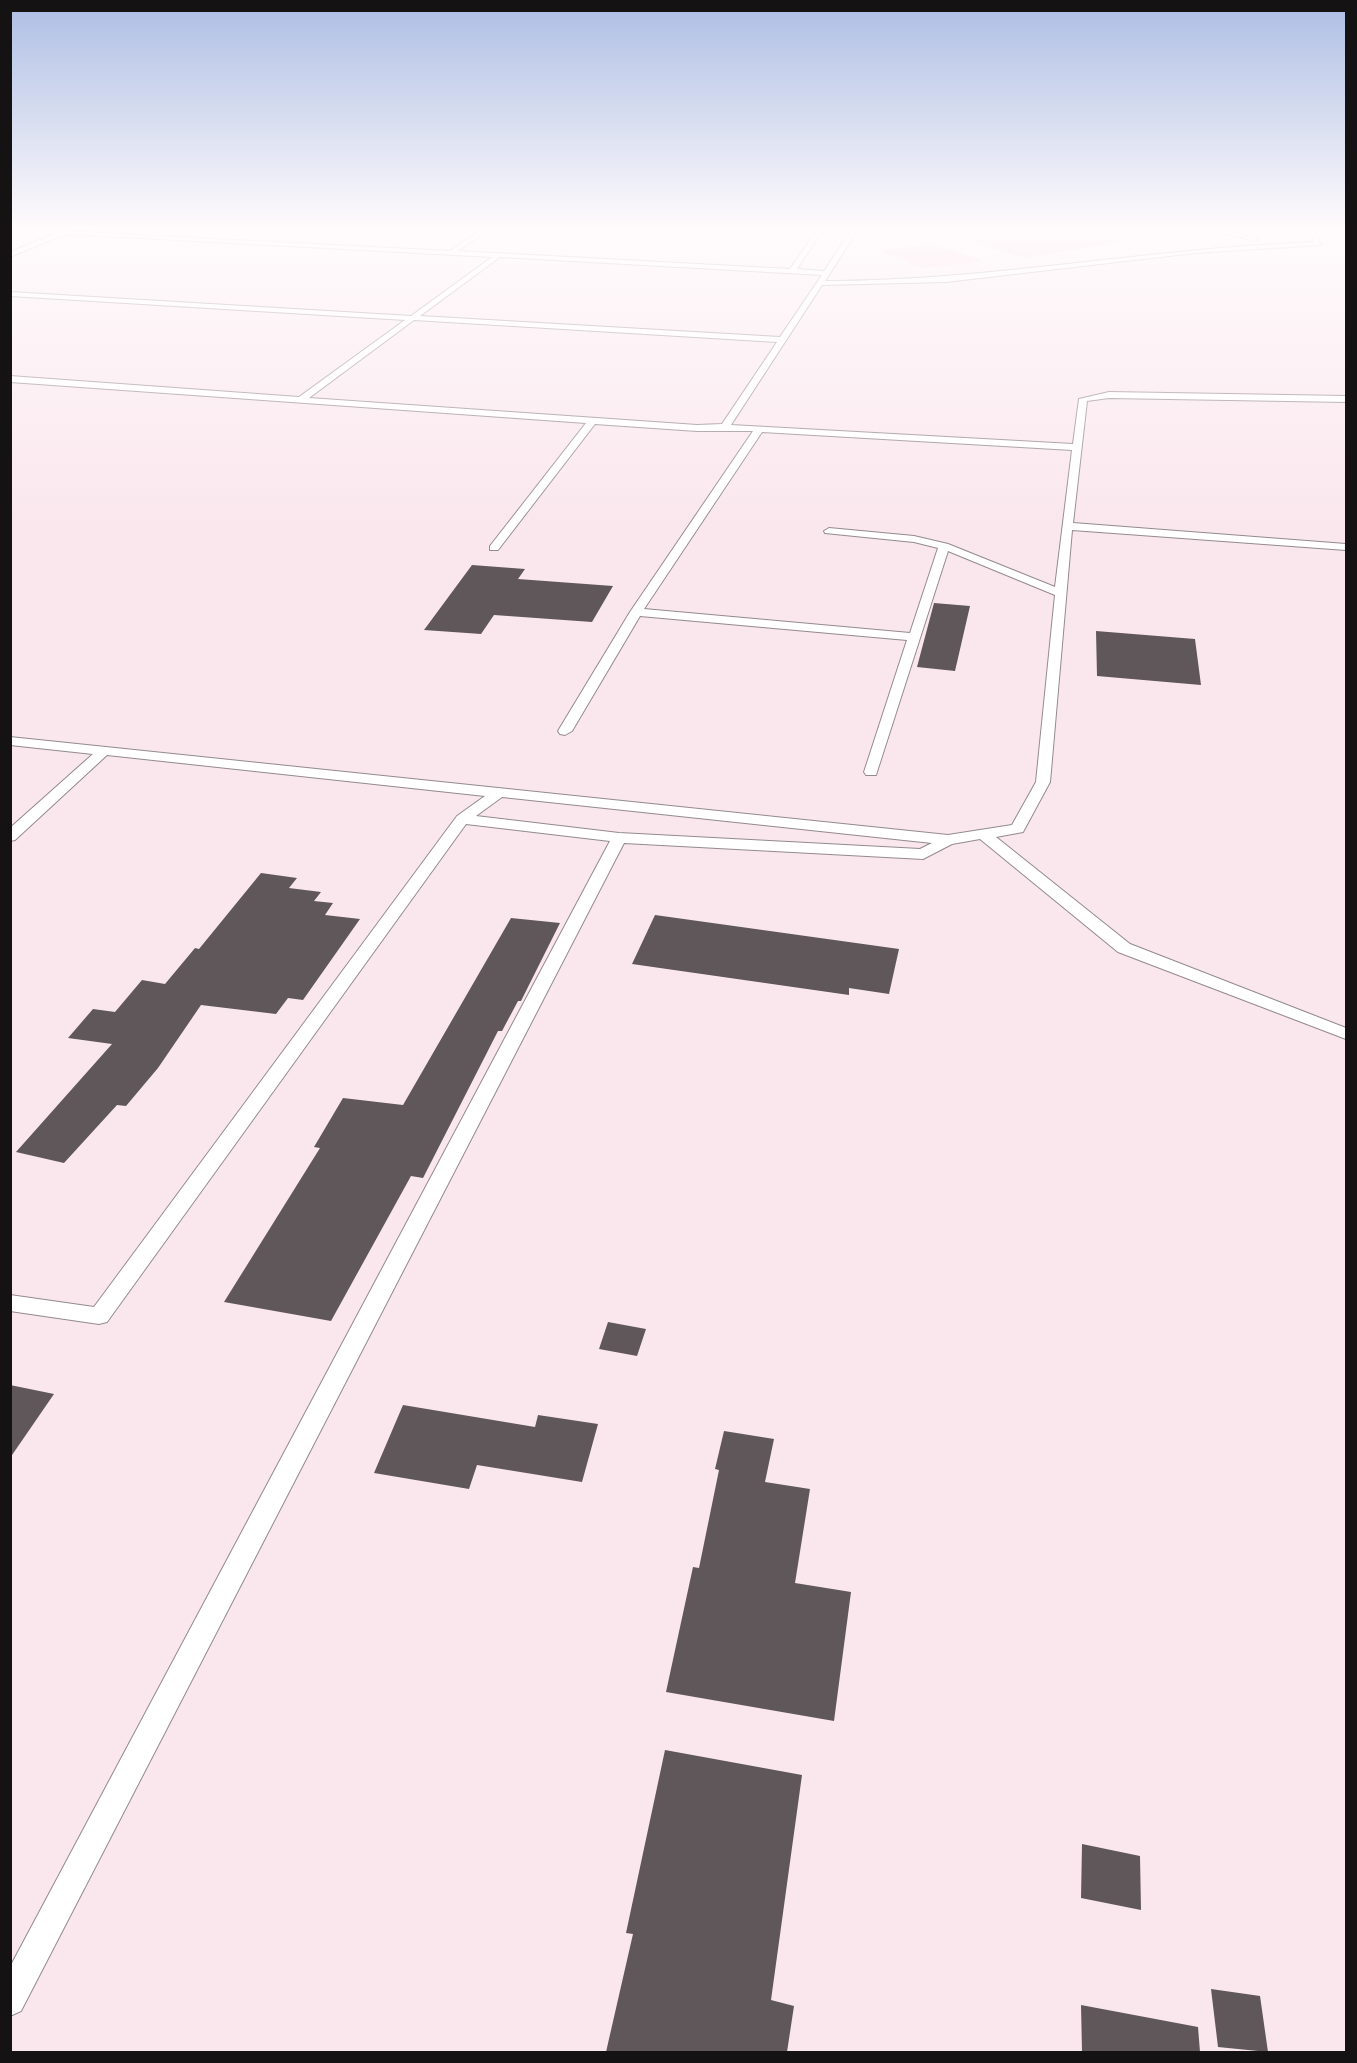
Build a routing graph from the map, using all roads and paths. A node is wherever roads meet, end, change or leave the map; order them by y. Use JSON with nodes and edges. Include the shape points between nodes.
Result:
{"nodes":[{"id":1,"x":399,"y":327,"type":"edge"},
{"id":2,"x":568,"y":327,"type":"edge"},
{"id":3,"x":791,"y":327,"type":"edge"},
{"id":4,"x":783,"y":340,"type":"junction"},
{"id":5,"x":10,"y":379,"type":"edge"},
{"id":6,"x":1347,"y":399,"type":"edge"},
{"id":7,"x":300,"y":400,"type":"junction"},
{"id":8,"x":593,"y":420,"type":"junction"},
{"id":9,"x":725,"y":427,"type":"junction"},
{"id":10,"x":759,"y":429,"type":"junction"},
{"id":11,"x":1077,"y":447,"type":"junction"},
{"id":12,"x":1067,"y":526,"type":"junction"},
{"id":13,"x":829,"y":531,"type":"dead end"},
{"id":14,"x":944,"y":546,"type":"junction"},
{"id":15,"x":1347,"y":547,"type":"edge"},
{"id":16,"x":494,"y":548,"type":"dead end"},
{"id":17,"x":1061,"y":593,"type":"junction"},
{"id":18,"x":636,"y":612,"type":"junction"},
{"id":19,"x":914,"y":638,"type":"junction"},
{"id":20,"x":565,"y":731,"type":"dead end"},
{"id":21,"x":10,"y":741,"type":"edge"},
{"id":22,"x":103,"y":752,"type":"junction"},
{"id":23,"x":871,"y":772,"type":"dead end"},
{"id":24,"x":498,"y":793,"type":"junction"},
{"id":25,"x":462,"y":819,"type":"junction"},
{"id":26,"x":984,"y":835,"type":"junction"},
{"id":27,"x":10,"y":837,"type":"edge"},
{"id":28,"x":620,"y":838,"type":"junction"},
{"id":29,"x":948,"y":840,"type":"junction"},
{"id":30,"x":1347,"y":1034,"type":"edge"},
{"id":31,"x":10,"y":1303,"type":"edge"},
{"id":32,"x":10,"y":2001,"type":"edge"}],
"edges":[{"from":1,"to":7,"type":"lane"},
{"from":2,"to":4,"type":"lane"},
{"from":3,"to":4,"type":"lane"},
{"from":4,"to":9,"type":"lane"},
{"from":5,"to":7,"type":"lane"},
{"from":6,"to":11,"type":"lane","via":[[1109,395],[1083,399]]},
{"from":7,"to":8,"type":"lane"},
{"from":8,"to":9,"type":"lane"},
{"from":8,"to":16,"type":"lane"},
{"from":9,"to":10,"type":"lane"},
{"from":10,"to":11,"type":"lane"},
{"from":10,"to":18,"type":"lane"},
{"from":11,"to":12,"type":"lane"},
{"from":12,"to":15,"type":"lane"},
{"from":12,"to":17,"type":"lane"},
{"from":13,"to":14,"type":"lane","via":[[915,539]]},
{"from":14,"to":17,"type":"lane"},
{"from":14,"to":19,"type":"lane"},
{"from":17,"to":26,"type":"lane","via":[[1043,782],[1018,829]]},
{"from":18,"to":19,"type":"lane"},
{"from":18,"to":20,"type":"lane"},
{"from":19,"to":23,"type":"lane"},
{"from":21,"to":22,"type":"lane"},
{"from":22,"to":24,"type":"lane"},
{"from":22,"to":27,"type":"lane"},
{"from":24,"to":25,"type":"lane"},
{"from":24,"to":29,"type":"lane"},
{"from":25,"to":28,"type":"lane"},
{"from":25,"to":31,"type":"lane","via":[[99,1316]]},
{"from":26,"to":29,"type":"lane"},
{"from":26,"to":30,"type":"lane","via":[[1124,948]]},
{"from":28,"to":29,"type":"lane","via":[[923,854]]},
{"from":28,"to":32,"type":"lane"}]}
